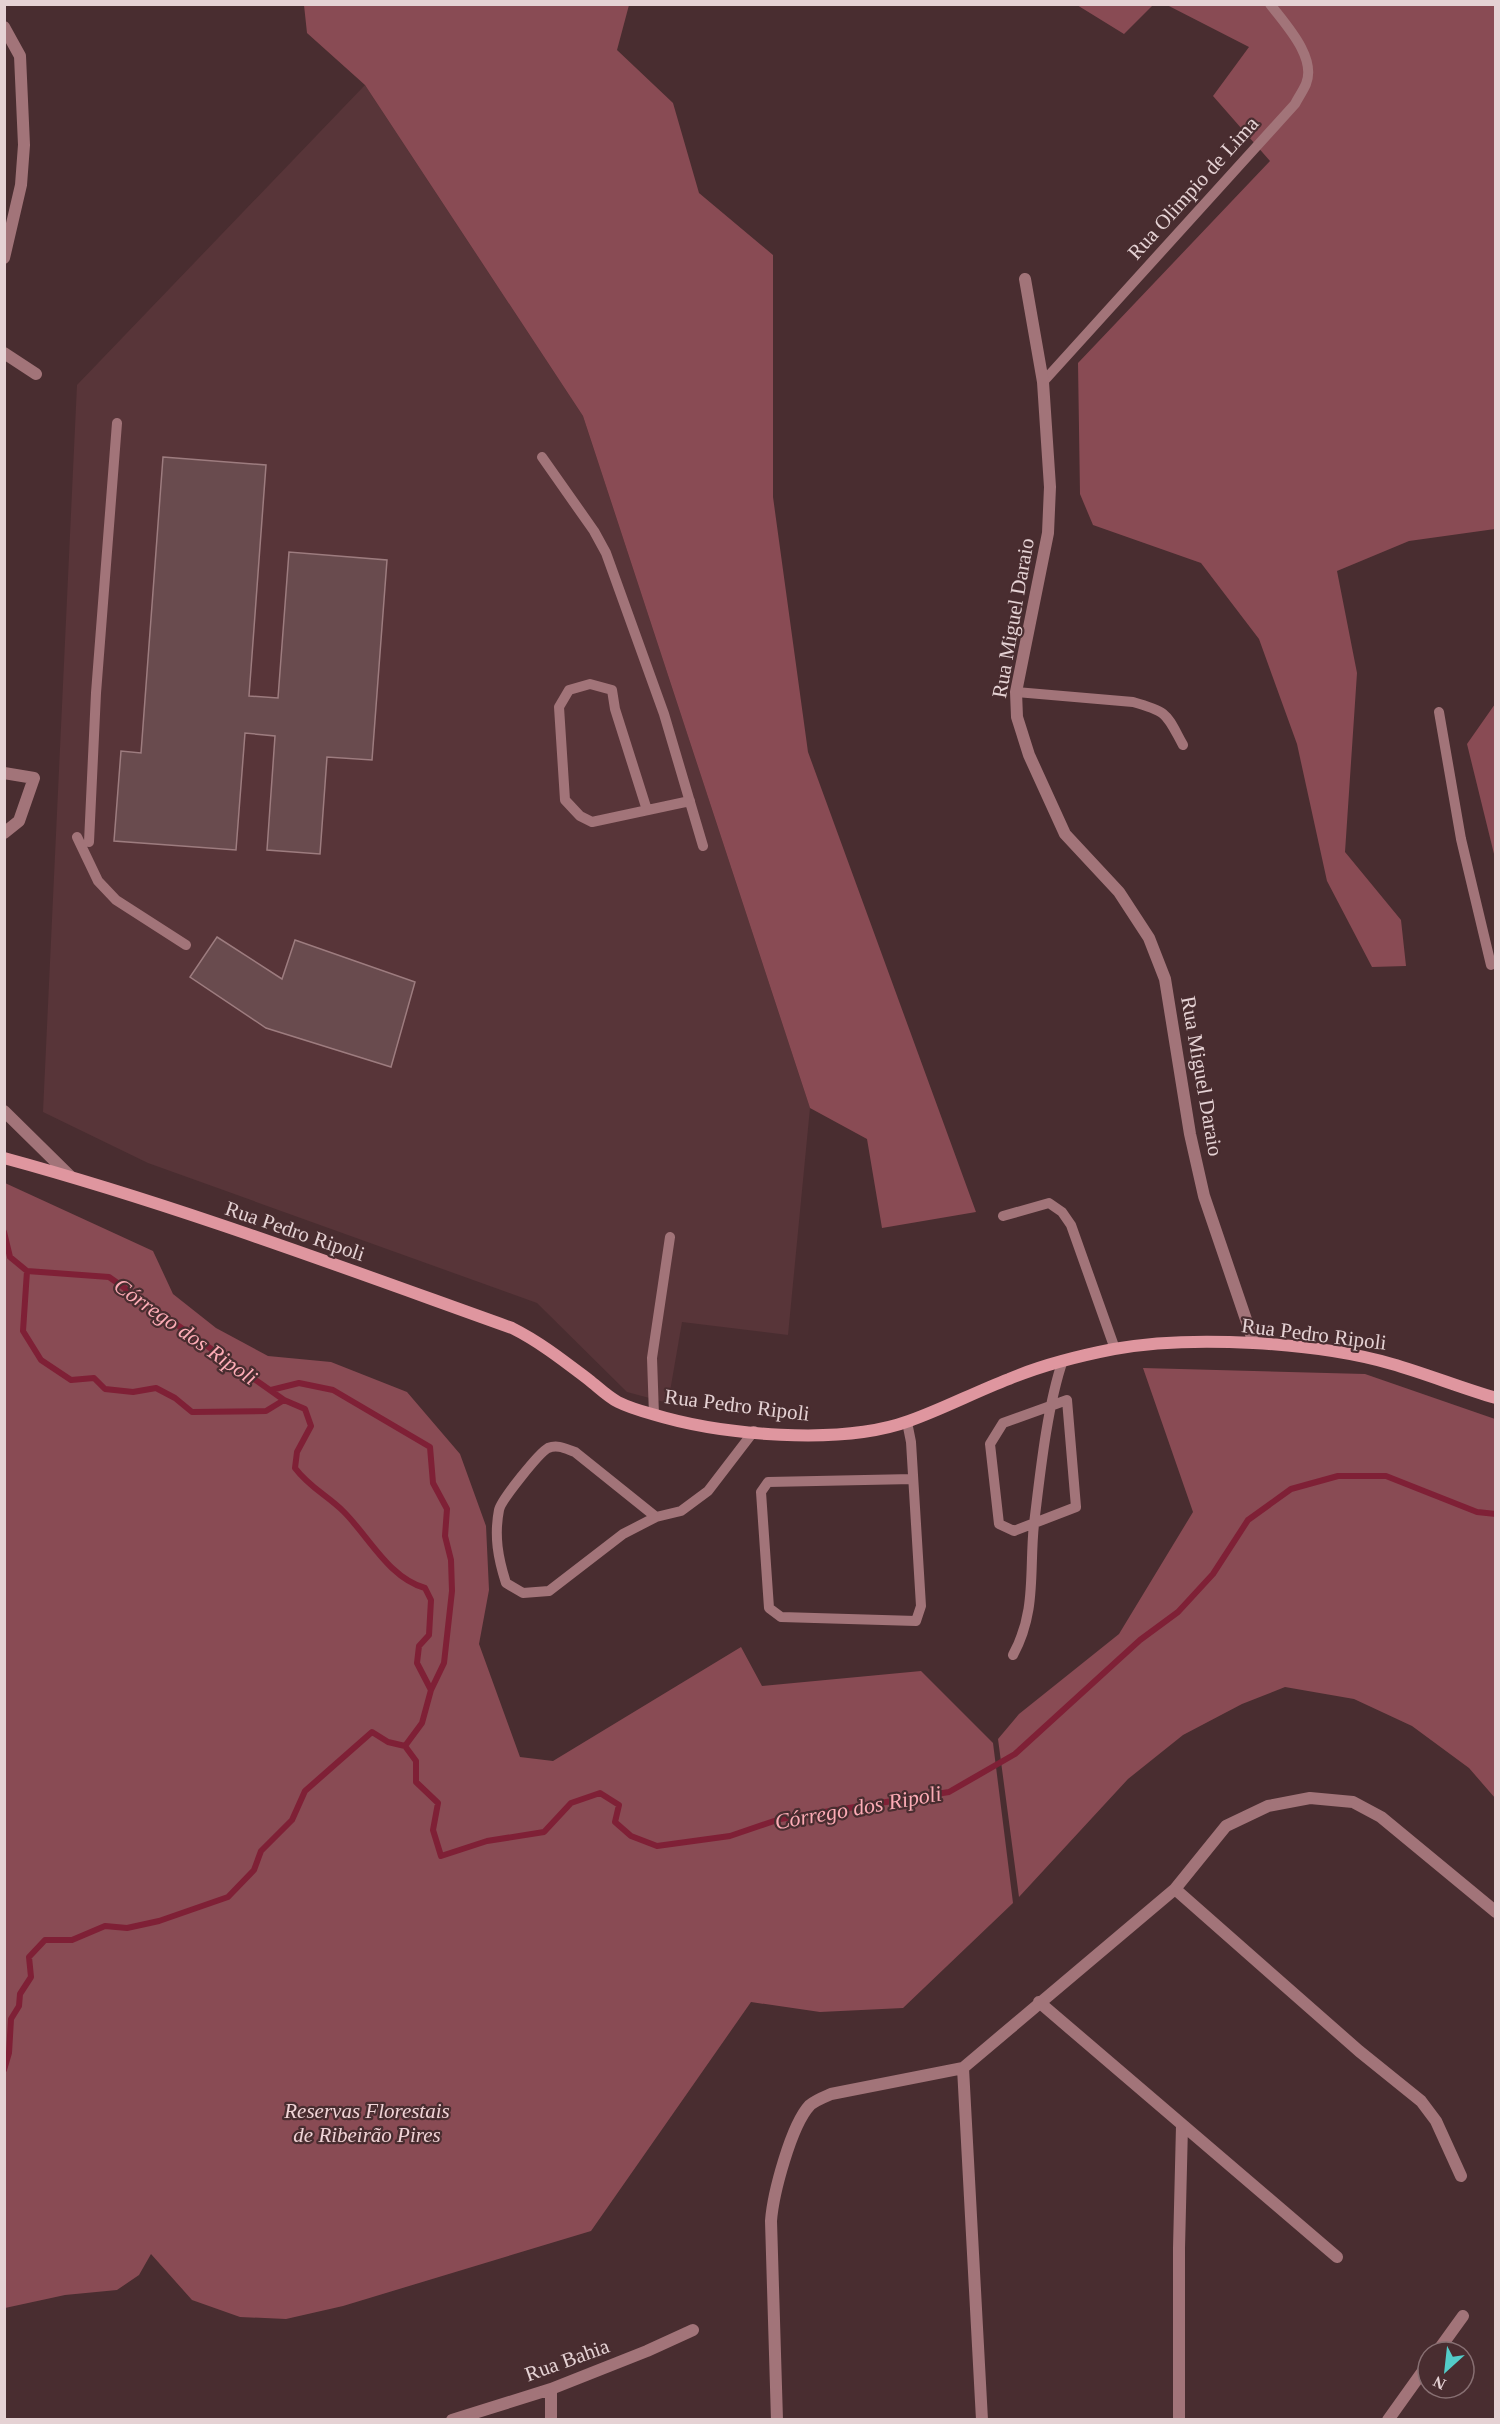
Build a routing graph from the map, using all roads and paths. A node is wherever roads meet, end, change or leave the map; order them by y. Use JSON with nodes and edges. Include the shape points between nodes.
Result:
{"nodes":[{"id":1,"x":1270,"y":4,"type":"edge"},
{"id":2,"x":4,"y":27,"type":"edge"},
{"id":3,"x":4,"y":258,"type":"edge"},
{"id":4,"x":1025,"y":279,"type":"dead end"},
{"id":5,"x":4,"y":353,"type":"edge"},
{"id":6,"x":36,"y":374,"type":"dead end"},
{"id":7,"x":1043,"y":382,"type":"junction"},
{"id":8,"x":117,"y":423,"type":"dead end"},
{"id":9,"x":542,"y":457,"type":"dead end"},
{"id":10,"x":1016,"y":693,"type":"junction"},
{"id":11,"x":1439,"y":712,"type":"dead end"},
{"id":12,"x":1183,"y":746,"type":"dead end"},
{"id":13,"x":4,"y":773,"type":"edge"},
{"id":14,"x":690,"y":801,"type":"junction"},
{"id":15,"x":647,"y":810,"type":"junction"},
{"id":16,"x":4,"y":833,"type":"edge"},
{"id":17,"x":77,"y":837,"type":"dead end"},
{"id":18,"x":89,"y":842,"type":"dead end"},
{"id":19,"x":703,"y":846,"type":"dead end"},
{"id":20,"x":186,"y":945,"type":"dead end"},
{"id":21,"x":1491,"y":965,"type":"dead end"},
{"id":22,"x":4,"y":1111,"type":"edge"},
{"id":23,"x":4,"y":1158,"type":"edge"},
{"id":24,"x":70,"y":1176,"type":"junction"},
{"id":25,"x":1003,"y":1216,"type":"dead end"},
{"id":26,"x":670,"y":1237,"type":"dead end"},
{"id":27,"x":1254,"y":1343,"type":"junction"},
{"id":28,"x":1114,"y":1349,"type":"junction"},
{"id":29,"x":1063,"y":1360,"type":"junction"},
{"id":30,"x":1496,"y":1398,"type":"edge"},
{"id":31,"x":1052,"y":1404,"type":"junction"},
{"id":32,"x":654,"y":1415,"type":"junction"},
{"id":33,"x":907,"y":1422,"type":"junction"},
{"id":34,"x":754,"y":1431,"type":"junction"},
{"id":35,"x":913,"y":1479,"type":"junction"},
{"id":36,"x":656,"y":1517,"type":"junction"},
{"id":37,"x":1034,"y":1525,"type":"junction"},
{"id":38,"x":1013,"y":1655,"type":"dead end"},
{"id":39,"x":1175,"y":1888,"type":"junction"},
{"id":40,"x":1496,"y":1912,"type":"edge"},
{"id":41,"x":1039,"y":2002,"type":"junction"},
{"id":42,"x":963,"y":2068,"type":"junction"},
{"id":43,"x":1182,"y":2126,"type":"junction"},
{"id":44,"x":1461,"y":2176,"type":"dead end"},
{"id":45,"x":1337,"y":2257,"type":"dead end"},
{"id":46,"x":1463,"y":2316,"type":"dead end"},
{"id":47,"x":693,"y":2330,"type":"dead end"},
{"id":48,"x":1446,"y":2340,"type":"edge"},
{"id":49,"x":1416,"y":2381,"type":"edge"},
{"id":50,"x":550,"y":2389,"type":"junction"},
{"id":51,"x":452,"y":2420,"type":"edge"},
{"id":52,"x":551,"y":2420,"type":"edge"},
{"id":53,"x":777,"y":2420,"type":"edge"},
{"id":54,"x":982,"y":2420,"type":"edge"},
{"id":55,"x":1179,"y":2420,"type":"edge"},
{"id":56,"x":1388,"y":2420,"type":"edge"}],
"edges":[{"from":1,"to":7,"type":"lane","name":"Rua Olimpio de Lima","via":[[1296,40],[1307,64],[1307,82],[1295,104]]},
{"from":2,"to":3,"type":"street","via":[[20,56],[24,145],[21,185]]},
{"from":4,"to":7,"type":"street","name":"Rua Miguel Daraio"},
{"from":5,"to":6,"type":"street"},
{"from":7,"to":10,"type":"street","name":"Rua Miguel Daraio","via":[[1050,487],[1048,533]]},
{"from":8,"to":18,"type":"lane"},
{"from":9,"to":14,"type":"lane","via":[[606,553],[664,714]]},
{"from":10,"to":12,"type":"lane","via":[[1149,706],[1166,714]]},
{"from":10,"to":27,"type":"street","name":"Rua Miguel Daraio","via":[[1017,717],[1029,755],[1065,834],[1119,892],[1149,938],[1165,979],[1204,1196]]},
{"from":11,"to":21,"type":"lane","via":[[1461,839]]},
{"from":13,"to":16,"type":"street","via":[[34,778],[19,821]]},
{"from":14,"to":15,"type":"lane"},
{"from":14,"to":19,"type":"lane"},
{"from":15,"to":15,"type":"lane","via":[[592,822],[580,816],[566,800],[559,707],[569,690],[590,684],[612,690]]},
{"from":17,"to":20,"type":"lane","via":[[98,880],[116,900]]},
{"from":22,"to":24,"type":"street"},
{"from":23,"to":24,"type":"street","name":"Rua Pedro Ripoli"},
{"from":24,"to":32,"type":"street","name":"Rua Pedro Ripoli","via":[[512,1328],[533,1338],[617,1402]]},
{"from":25,"to":28,"type":"lane","via":[[1049,1203],[1062,1212],[1071,1225]]},
{"from":26,"to":32,"type":"lane","via":[[652,1358]]},
{"from":27,"to":28,"type":"street","name":"Rua Pedro Ripoli","via":[[1156,1344]]},
{"from":27,"to":30,"type":"street","name":"Rua Pedro Ripoli","via":[[1391,1363]]},
{"from":28,"to":29,"type":"street","name":"Rua Pedro Ripoli"},
{"from":29,"to":31,"type":"lane"},
{"from":29,"to":33,"type":"street","name":"Rua Pedro Ripoli"},
{"from":31,"to":37,"type":"lane"},
{"from":31,"to":37,"type":"lane","via":[[1067,1400],[1076,1507]]},
{"from":31,"to":37,"type":"lane","via":[[1002,1423],[990,1444],[999,1524],[1014,1531]]},
{"from":32,"to":34,"type":"street","name":"Rua Pedro Ripoli"},
{"from":33,"to":34,"type":"street","name":"Rua Pedro Ripoli","via":[[826,1435]]},
{"from":33,"to":35,"type":"lane"},
{"from":34,"to":36,"type":"lane","via":[[696,1502],[681,1511]]},
{"from":35,"to":35,"type":"lane","via":[[921,1606],[916,1621],[781,1617],[769,1608],[761,1492],[768,1482]]},
{"from":36,"to":36,"type":"lane","via":[[623,1534],[549,1591],[523,1593],[506,1583],[496,1550],[499,1507],[539,1455],[549,1448],[560,1446],[575,1452]]},
{"from":37,"to":38,"type":"lane","via":[[1029,1615]]},
{"from":39,"to":40,"type":"street","via":[[1226,1826],[1268,1806],[1329,1798],[1353,1802],[1381,1817]]},
{"from":39,"to":41,"type":"street"},
{"from":39,"to":44,"type":"street","via":[[1421,2102],[1436,2121]]},
{"from":41,"to":42,"type":"street"},
{"from":41,"to":43,"type":"street"},
{"from":42,"to":53,"type":"street","via":[[831,2094],[809,2107],[802,2119],[773,2196]]},
{"from":42,"to":54,"type":"street"},
{"from":43,"to":45,"type":"street"},
{"from":43,"to":55,"type":"street"},
{"from":46,"to":48,"type":"street"},
{"from":47,"to":50,"type":"street","name":"Rua Bahia"},
{"from":49,"to":56,"type":"street"},
{"from":50,"to":51,"type":"street","name":"Rua Bahia"},
{"from":50,"to":52,"type":"street"}]}
